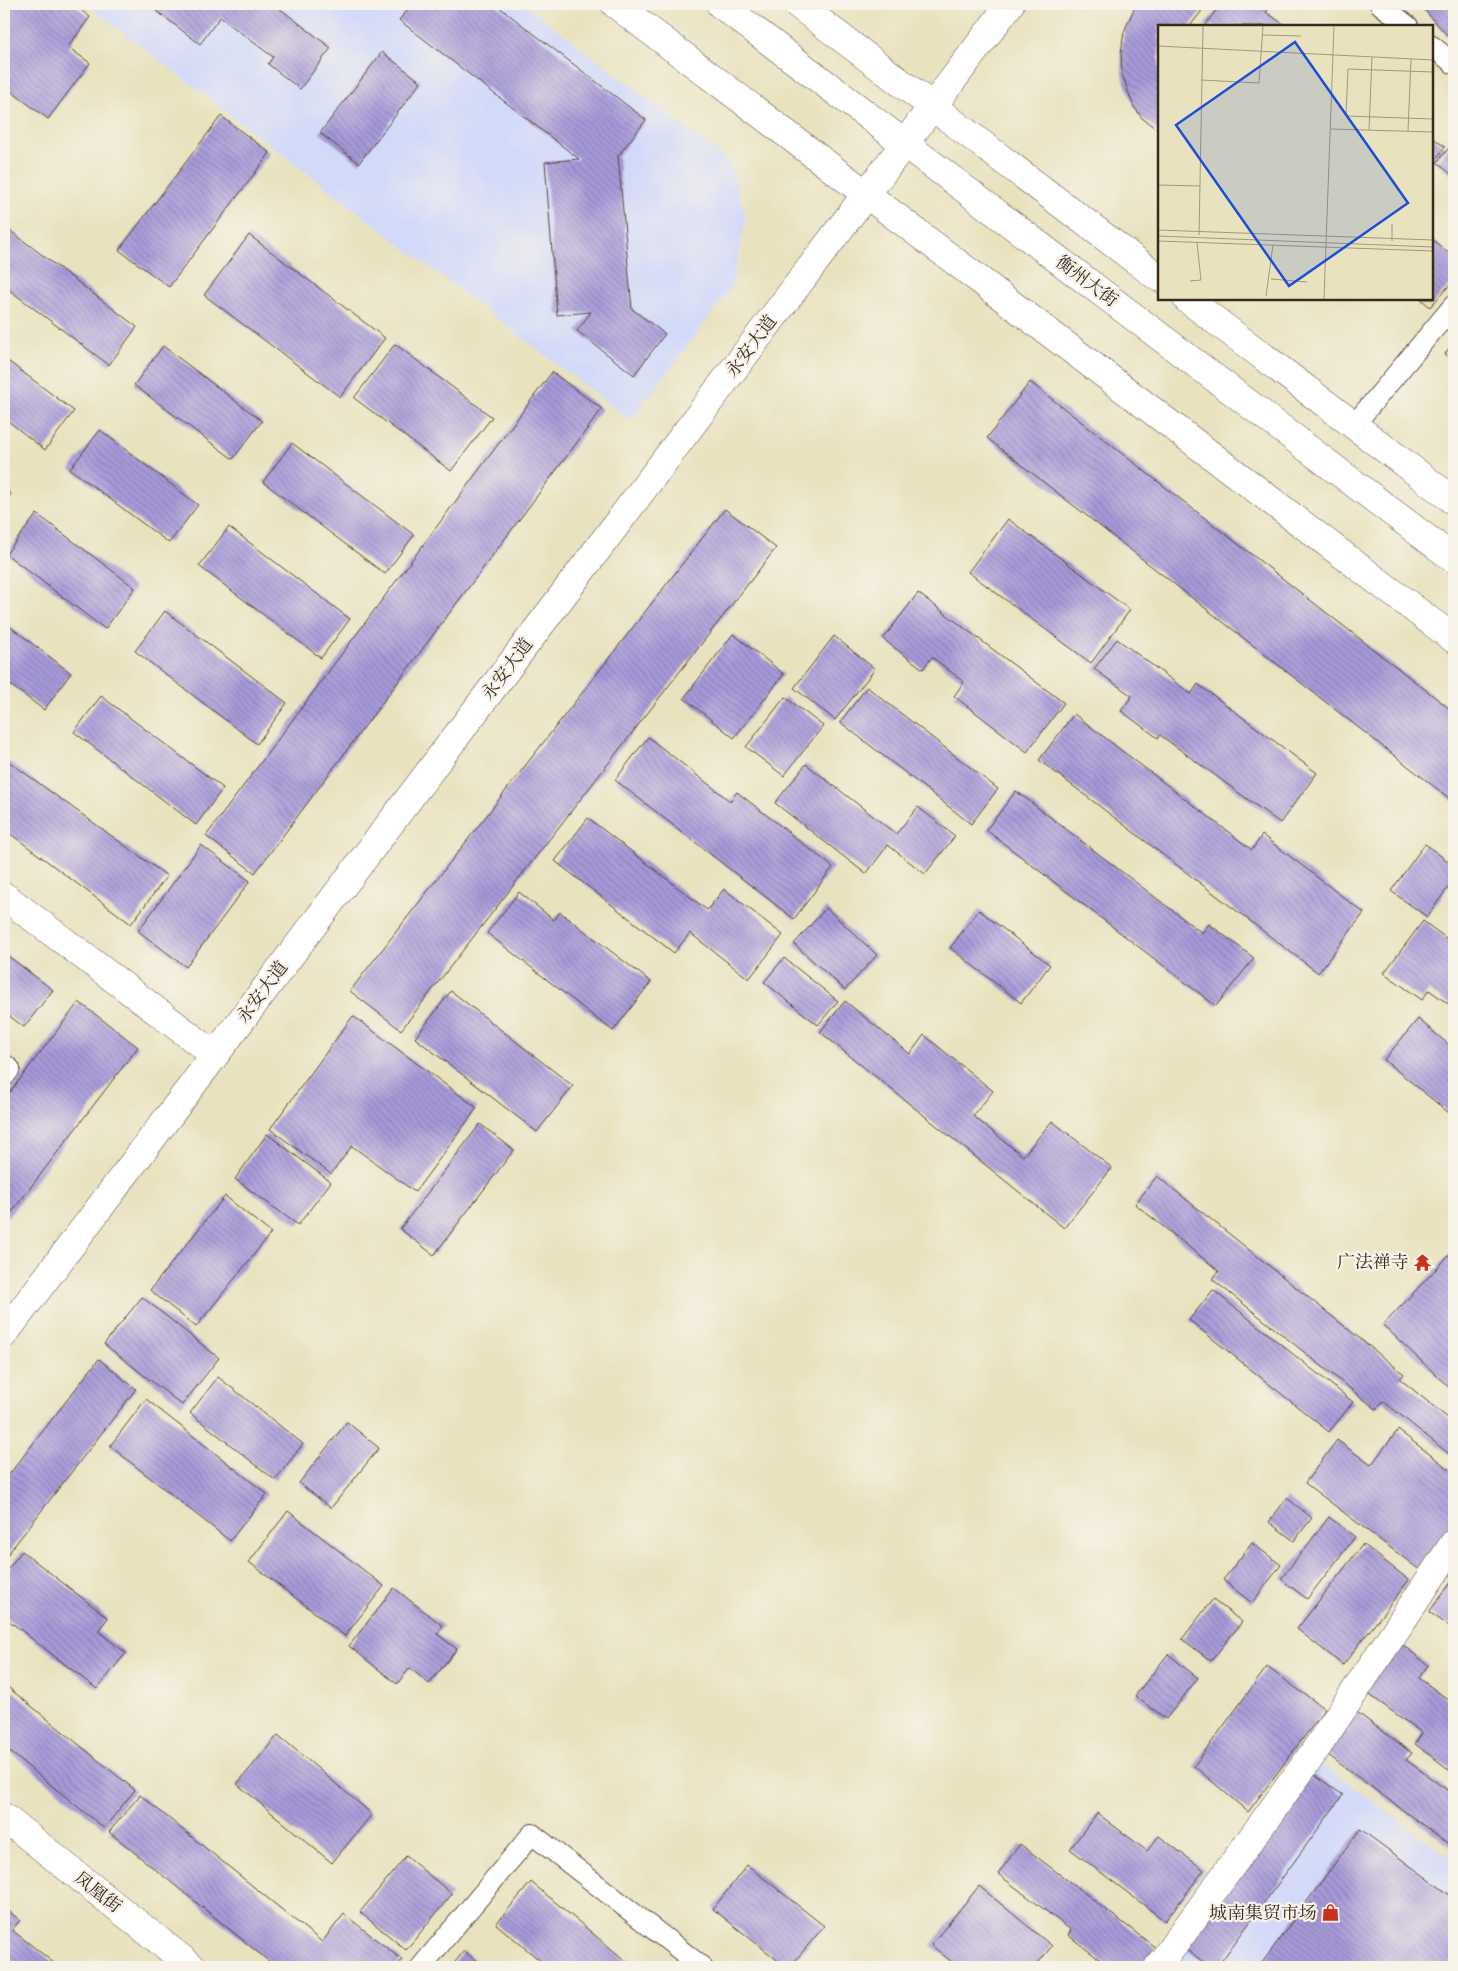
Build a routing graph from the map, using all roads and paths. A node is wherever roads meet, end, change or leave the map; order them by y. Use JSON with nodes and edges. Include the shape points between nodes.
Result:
{"nodes":[{"id":1,"x":615,"y":4,"type":"edge"},
{"id":2,"x":720,"y":4,"type":"edge"},
{"id":3,"x":797,"y":4,"type":"edge"},
{"id":4,"x":1010,"y":4,"type":"edge"},
{"id":5,"x":1380,"y":4,"type":"edge"},
{"id":6,"x":1407,"y":25,"type":"edge"},
{"id":7,"x":1433,"y":47,"type":"edge"},
{"id":8,"x":1454,"y":64,"type":"edge"},
{"id":9,"x":932,"y":106,"type":"junction"},
{"id":10,"x":904,"y":143,"type":"junction"},
{"id":11,"x":866,"y":194,"type":"junction"},
{"id":12,"x":1158,"y":277,"type":"edge"},
{"id":13,"x":1188,"y":300,"type":"edge"},
{"id":14,"x":1454,"y":305,"type":"edge"},
{"id":15,"x":1354,"y":425,"type":"junction"},
{"id":16,"x":1454,"y":501,"type":"edge"},
{"id":17,"x":1454,"y":559,"type":"edge"},
{"id":18,"x":1454,"y":639,"type":"edge"},
{"id":19,"x":4,"y":896,"type":"edge"},
{"id":20,"x":215,"y":1055,"type":"junction"},
{"id":21,"x":4,"y":1064,"type":"edge"},
{"id":22,"x":4,"y":1077,"type":"edge"},
{"id":23,"x":4,"y":1334,"type":"edge"},
{"id":24,"x":1454,"y":1543,"type":"edge"},
{"id":25,"x":4,"y":1817,"type":"edge"},
{"id":26,"x":192,"y":1967,"type":"edge"},
{"id":27,"x":421,"y":1967,"type":"edge"},
{"id":28,"x":702,"y":1967,"type":"edge"},
{"id":29,"x":1158,"y":1967,"type":"edge"}],
"edges":[{"from":1,"to":11,"type":"street"},
{"from":2,"to":10,"type":"street","name":"衡州大街"},
{"from":3,"to":9,"type":"street"},
{"from":4,"to":9,"type":"street","name":"永安大道"},
{"from":5,"to":6,"type":"lane"},
{"from":7,"to":8,"type":"lane"},
{"from":9,"to":10,"type":"street","name":"永安大道"},
{"from":9,"to":12,"type":"street"},
{"from":10,"to":11,"type":"street","name":"永安大道"},
{"from":10,"to":17,"type":"street","name":"衡州大街"},
{"from":11,"to":18,"type":"street"},
{"from":11,"to":20,"type":"street","name":"永安大道"},
{"from":13,"to":15,"type":"street"},
{"from":14,"to":15,"type":"lane"},
{"from":15,"to":16,"type":"street"},
{"from":19,"to":20,"type":"street"},
{"from":20,"to":23,"type":"street","name":"永安大道"},
{"from":21,"to":22,"type":"lane","via":[[10,1069]]},
{"from":24,"to":29,"type":"street","via":[[1312,1755]]},
{"from":25,"to":26,"type":"street","name":"凤凰街"},
{"from":27,"to":28,"type":"lane","via":[[532,1834]]}]}
